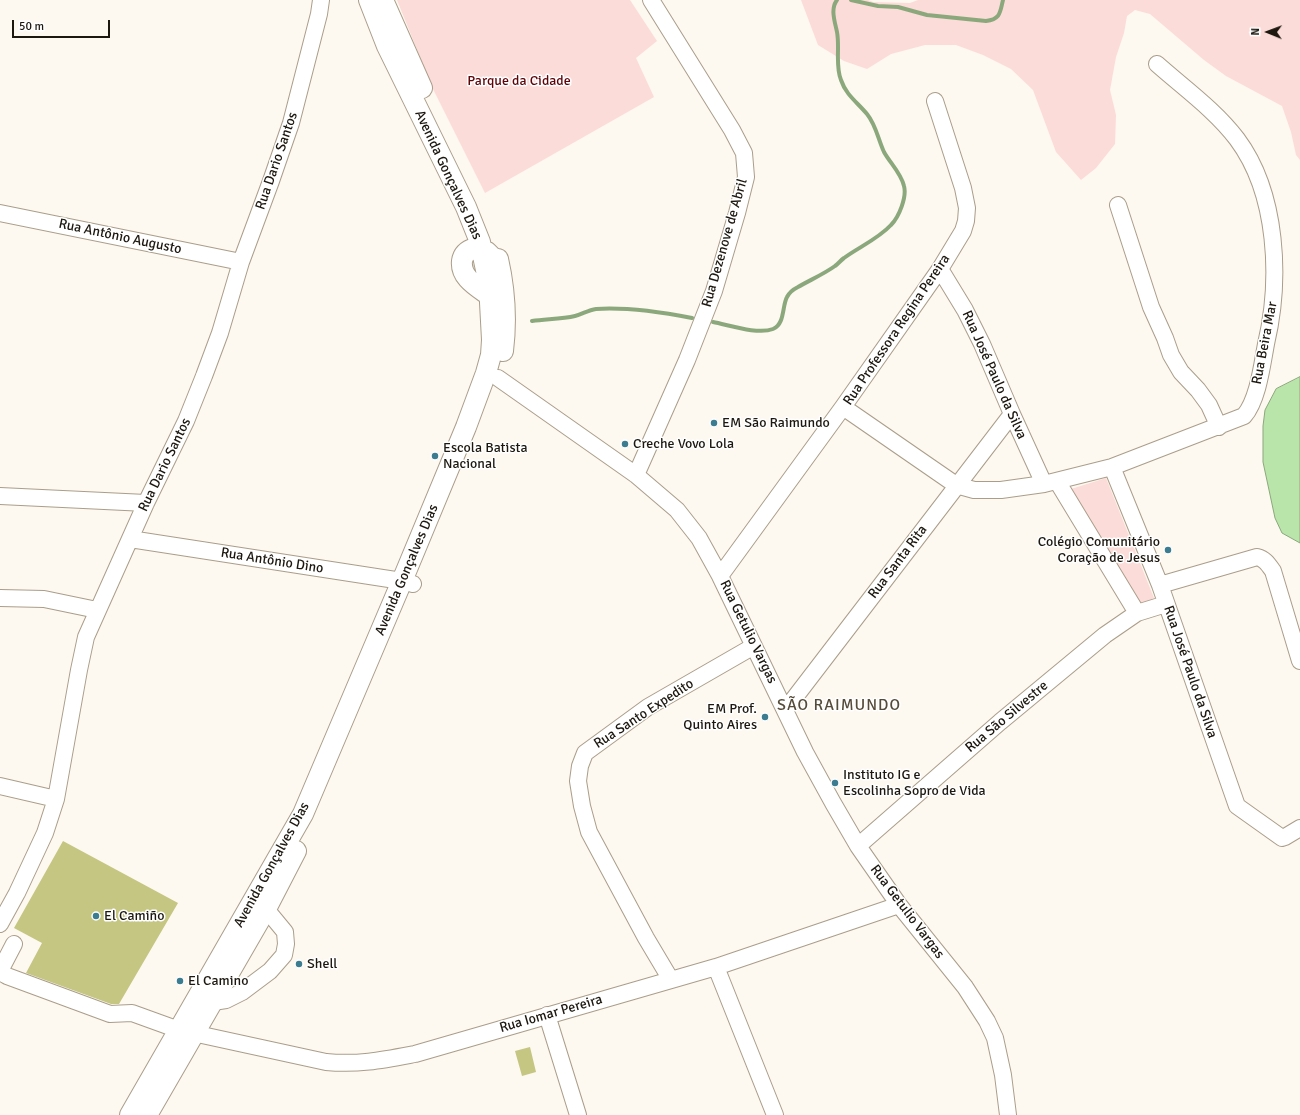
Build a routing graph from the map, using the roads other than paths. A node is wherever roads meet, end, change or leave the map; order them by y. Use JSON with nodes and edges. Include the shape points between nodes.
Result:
{"nodes":[{"id":1,"x":321,"y":0,"type":"edge"},
{"id":2,"x":369,"y":0,"type":"edge"},
{"id":3,"x":383,"y":0,"type":"edge"},
{"id":4,"x":651,"y":0,"type":"edge"},
{"id":5,"x":1157,"y":64,"type":"dead end"},
{"id":6,"x":935,"y":101,"type":"dead end"},
{"id":7,"x":1118,"y":205,"type":"dead end"},
{"id":8,"x":0,"y":213,"type":"edge"},
{"id":9,"x":482,"y":250,"type":"junction"},
{"id":10,"x":241,"y":262,"type":"junction"},
{"id":11,"x":940,"y":269,"type":"junction"},
{"id":12,"x":497,"y":297,"type":"junction"},
{"id":13,"x":491,"y":324,"type":"junction"},
{"id":14,"x":498,"y":378,"type":"junction"},
{"id":15,"x":843,"y":407,"type":"junction"},
{"id":16,"x":1012,"y":414,"type":"junction"},
{"id":17,"x":1219,"y":427,"type":"junction"},
{"id":18,"x":1112,"y":467,"type":"junction"},
{"id":19,"x":636,"y":475,"type":"junction"},
{"id":20,"x":1050,"y":483,"type":"junction"},
{"id":21,"x":956,"y":485,"type":"junction"},
{"id":22,"x":0,"y":496,"type":"edge"},
{"id":23,"x":146,"y":503,"type":"junction"},
{"id":24,"x":130,"y":539,"type":"junction"},
{"id":25,"x":720,"y":576,"type":"junction"},
{"id":26,"x":408,"y":583,"type":"junction"},
{"id":27,"x":1160,"y":585,"type":"junction"},
{"id":28,"x":0,"y":598,"type":"edge"},
{"id":29,"x":1166,"y":604,"type":"junction"},
{"id":30,"x":97,"y":610,"type":"junction"},
{"id":31,"x":1138,"y":613,"type":"junction"},
{"id":32,"x":754,"y":646,"type":"junction"},
{"id":33,"x":1300,"y":661,"type":"edge"},
{"id":34,"x":786,"y":710,"type":"junction"},
{"id":35,"x":0,"y":786,"type":"edge"},
{"id":36,"x":56,"y":799,"type":"junction"},
{"id":37,"x":1300,"y":828,"type":"edge"},
{"id":38,"x":858,"y":846,"type":"junction"},
{"id":39,"x":899,"y":905,"type":"junction"},
{"id":40,"x":266,"y":909,"type":"junction"},
{"id":41,"x":0,"y":924,"type":"edge"},
{"id":42,"x":238,"y":927,"type":"junction"},
{"id":43,"x":14,"y":944,"type":"dead end"},
{"id":44,"x":716,"y":967,"type":"junction"},
{"id":45,"x":671,"y":980,"type":"junction"},
{"id":46,"x":224,"y":983,"type":"junction"},
{"id":47,"x":214,"y":1002,"type":"junction"},
{"id":48,"x":547,"y":1016,"type":"junction"},
{"id":49,"x":187,"y":1031,"type":"junction"},
{"id":50,"x":130,"y":1115,"type":"edge"},
{"id":51,"x":148,"y":1115,"type":"edge"},
{"id":52,"x":578,"y":1115,"type":"edge"},
{"id":53,"x":776,"y":1115,"type":"edge"},
{"id":54,"x":1008,"y":1115,"type":"edge"}],
"edges":[{"from":1,"to":10,"type":"street","name":"Rua Dario Santos","via":[[291,123]]},
{"from":2,"to":9,"type":"main road","name":"Avenida Gonçalves Dias","via":[[387,46],[466,207]]},
{"from":3,"to":12,"type":"main road","name":"Avenida Gonçalves Dias","via":[[485,222],[497,255]]},
{"from":4,"to":19,"type":"street","name":"Rua Dezenove de Abril","via":[[732,130],[744,153],[746,177],[714,291],[687,360]]},
{"from":5,"to":17,"type":"street","name":"Rua Beira Mar","via":[[1212,111],[1236,138],[1257,174],[1268,214],[1274,264],[1274,300],[1270,330],[1248,412]]},
{"from":6,"to":11,"type":"street","name":"Rua Professora Regina Pereira","via":[[967,208],[963,231]]},
{"from":7,"to":17,"type":"street","via":[[1151,307],[1171,355],[1181,372],[1209,405]]},
{"from":8,"to":10,"type":"street","name":"Rua Antônio Augusto"},
{"from":9,"to":12,"type":"main road","via":[[493,257]]},
{"from":9,"to":12,"type":"main road","via":[[475,248],[466,253],[463,268],[467,278]]},
{"from":10,"to":23,"type":"street","name":"Rua Dario Santos","via":[[204,376],[186,421]]},
{"from":11,"to":15,"type":"street","name":"Rua Professora Regina Pereira"},
{"from":11,"to":16,"type":"street","name":"Rua José Paulo da Silva","via":[[966,310]]},
{"from":12,"to":13,"type":"main road","name":"Avenida Gonçalves Dias"},
{"from":12,"to":14,"type":"main road","name":"Avenida Gonçalves Dias","via":[[505,331]]},
{"from":13,"to":14,"type":"main road","via":[[495,341],[492,367]]},
{"from":13,"to":26,"type":"main road","name":"Avenida Gonçalves Dias","via":[[491,355],[486,373]]},
{"from":14,"to":19,"type":"street","name":"Rua Getulio Vargas"},
{"from":14,"to":26,"type":"main road","name":"Avenida Gonçalves Dias"},
{"from":15,"to":21,"type":"street"},
{"from":15,"to":25,"type":"street","name":"Rua Professora Regina Pereira"},
{"from":16,"to":20,"type":"street","name":"Rua José Paulo da Silva"},
{"from":16,"to":21,"type":"street","name":"Rua Santa Rita"},
{"from":17,"to":18,"type":"street"},
{"from":18,"to":20,"type":"street"},
{"from":18,"to":27,"type":"street","name":"Rua José Paulo da Silva"},
{"from":19,"to":25,"type":"street","name":"Rua Getulio Vargas","via":[[677,510],[699,538]]},
{"from":20,"to":21,"type":"street","via":[[1001,490],[974,490]]},
{"from":20,"to":31,"type":"street","name":"Rua José Paulo da Silva"},
{"from":21,"to":34,"type":"street","name":"Rua Santa Rita"},
{"from":22,"to":23,"type":"street"},
{"from":23,"to":24,"type":"street","name":"Rua Dario Santos"},
{"from":24,"to":26,"type":"street","name":"Rua Antônio Dino"},
{"from":24,"to":30,"type":"street","name":"Rua Dario Santos"},
{"from":25,"to":32,"type":"street","name":"Rua Getulio Vargas"},
{"from":26,"to":40,"type":"main road","name":"Avenida Gonçalves Dias","via":[[316,809]]},
{"from":26,"to":42,"type":"main road","name":"Avenida Gonçalves Dias","via":[[303,814]]},
{"from":27,"to":29,"type":"street","name":"Rua José Paulo da Silva"},
{"from":27,"to":33,"type":"street","via":[[1257,557],[1262,558],[1273,571]]},
{"from":28,"to":30,"type":"street","via":[[44,599]]},
{"from":29,"to":31,"type":"street","name":"Rua São Silvestre"},
{"from":29,"to":37,"type":"street","name":"Rua José Paulo da Silva","via":[[1236,806],[1282,838]]},
{"from":30,"to":36,"type":"street","name":"Rua Dario Santos","via":[[86,637]]},
{"from":31,"to":38,"type":"street","name":"Rua São Silvestre","via":[[1105,635],[1025,700]]},
{"from":32,"to":34,"type":"street","name":"Rua Getulio Vargas"},
{"from":32,"to":45,"type":"street","name":"Rua Santo Expedito","via":[[642,712],[585,753],[580,766],[578,781],[589,832]]},
{"from":34,"to":38,"type":"street","name":"Rua Getulio Vargas","via":[[805,752]]},
{"from":35,"to":36,"type":"street"},
{"from":36,"to":41,"type":"street","name":"Rua Dario Santos","via":[[45,833]]},
{"from":38,"to":39,"type":"street","name":"Rua Getulio Vargas"},
{"from":39,"to":44,"type":"street","name":"Rua Iomar Pereira"},
{"from":39,"to":54,"type":"street","name":"Rua Getulio Vargas","via":[[965,987],[995,1038]]},
{"from":40,"to":46,"type":"main road","name":"Avenida Gonçalves Dias"},
{"from":40,"to":47,"type":"street","via":[[285,932],[284,955],[270,971],[242,992],[226,1000]]},
{"from":42,"to":46,"type":"main road","via":[[244,933],[244,940],[227,970]]},
{"from":42,"to":49,"type":"main road","name":"Avenida Gonçalves Dias"},
{"from":43,"to":49,"type":"street","name":"Rua Iomar Pereira","via":[[2,967],[2,972],[7,976],[110,1014],[132,1013]]},
{"from":44,"to":45,"type":"street","name":"Rua Iomar Pereira"},
{"from":44,"to":53,"type":"street"},
{"from":45,"to":48,"type":"street","name":"Rua Iomar Pereira"},
{"from":46,"to":47,"type":"main road","name":"Avenida Gonçalves Dias"},
{"from":47,"to":49,"type":"main road","name":"Avenida Gonçalves Dias"},
{"from":48,"to":49,"type":"street","name":"Rua Iomar Pereira","via":[[415,1054],[347,1064],[326,1062]]},
{"from":48,"to":52,"type":"street"},
{"from":49,"to":50,"type":"main road","name":"Avenida Gonçalves Dias"},
{"from":49,"to":51,"type":"main road","name":"Avenida Gonçalves Dias"}]}
